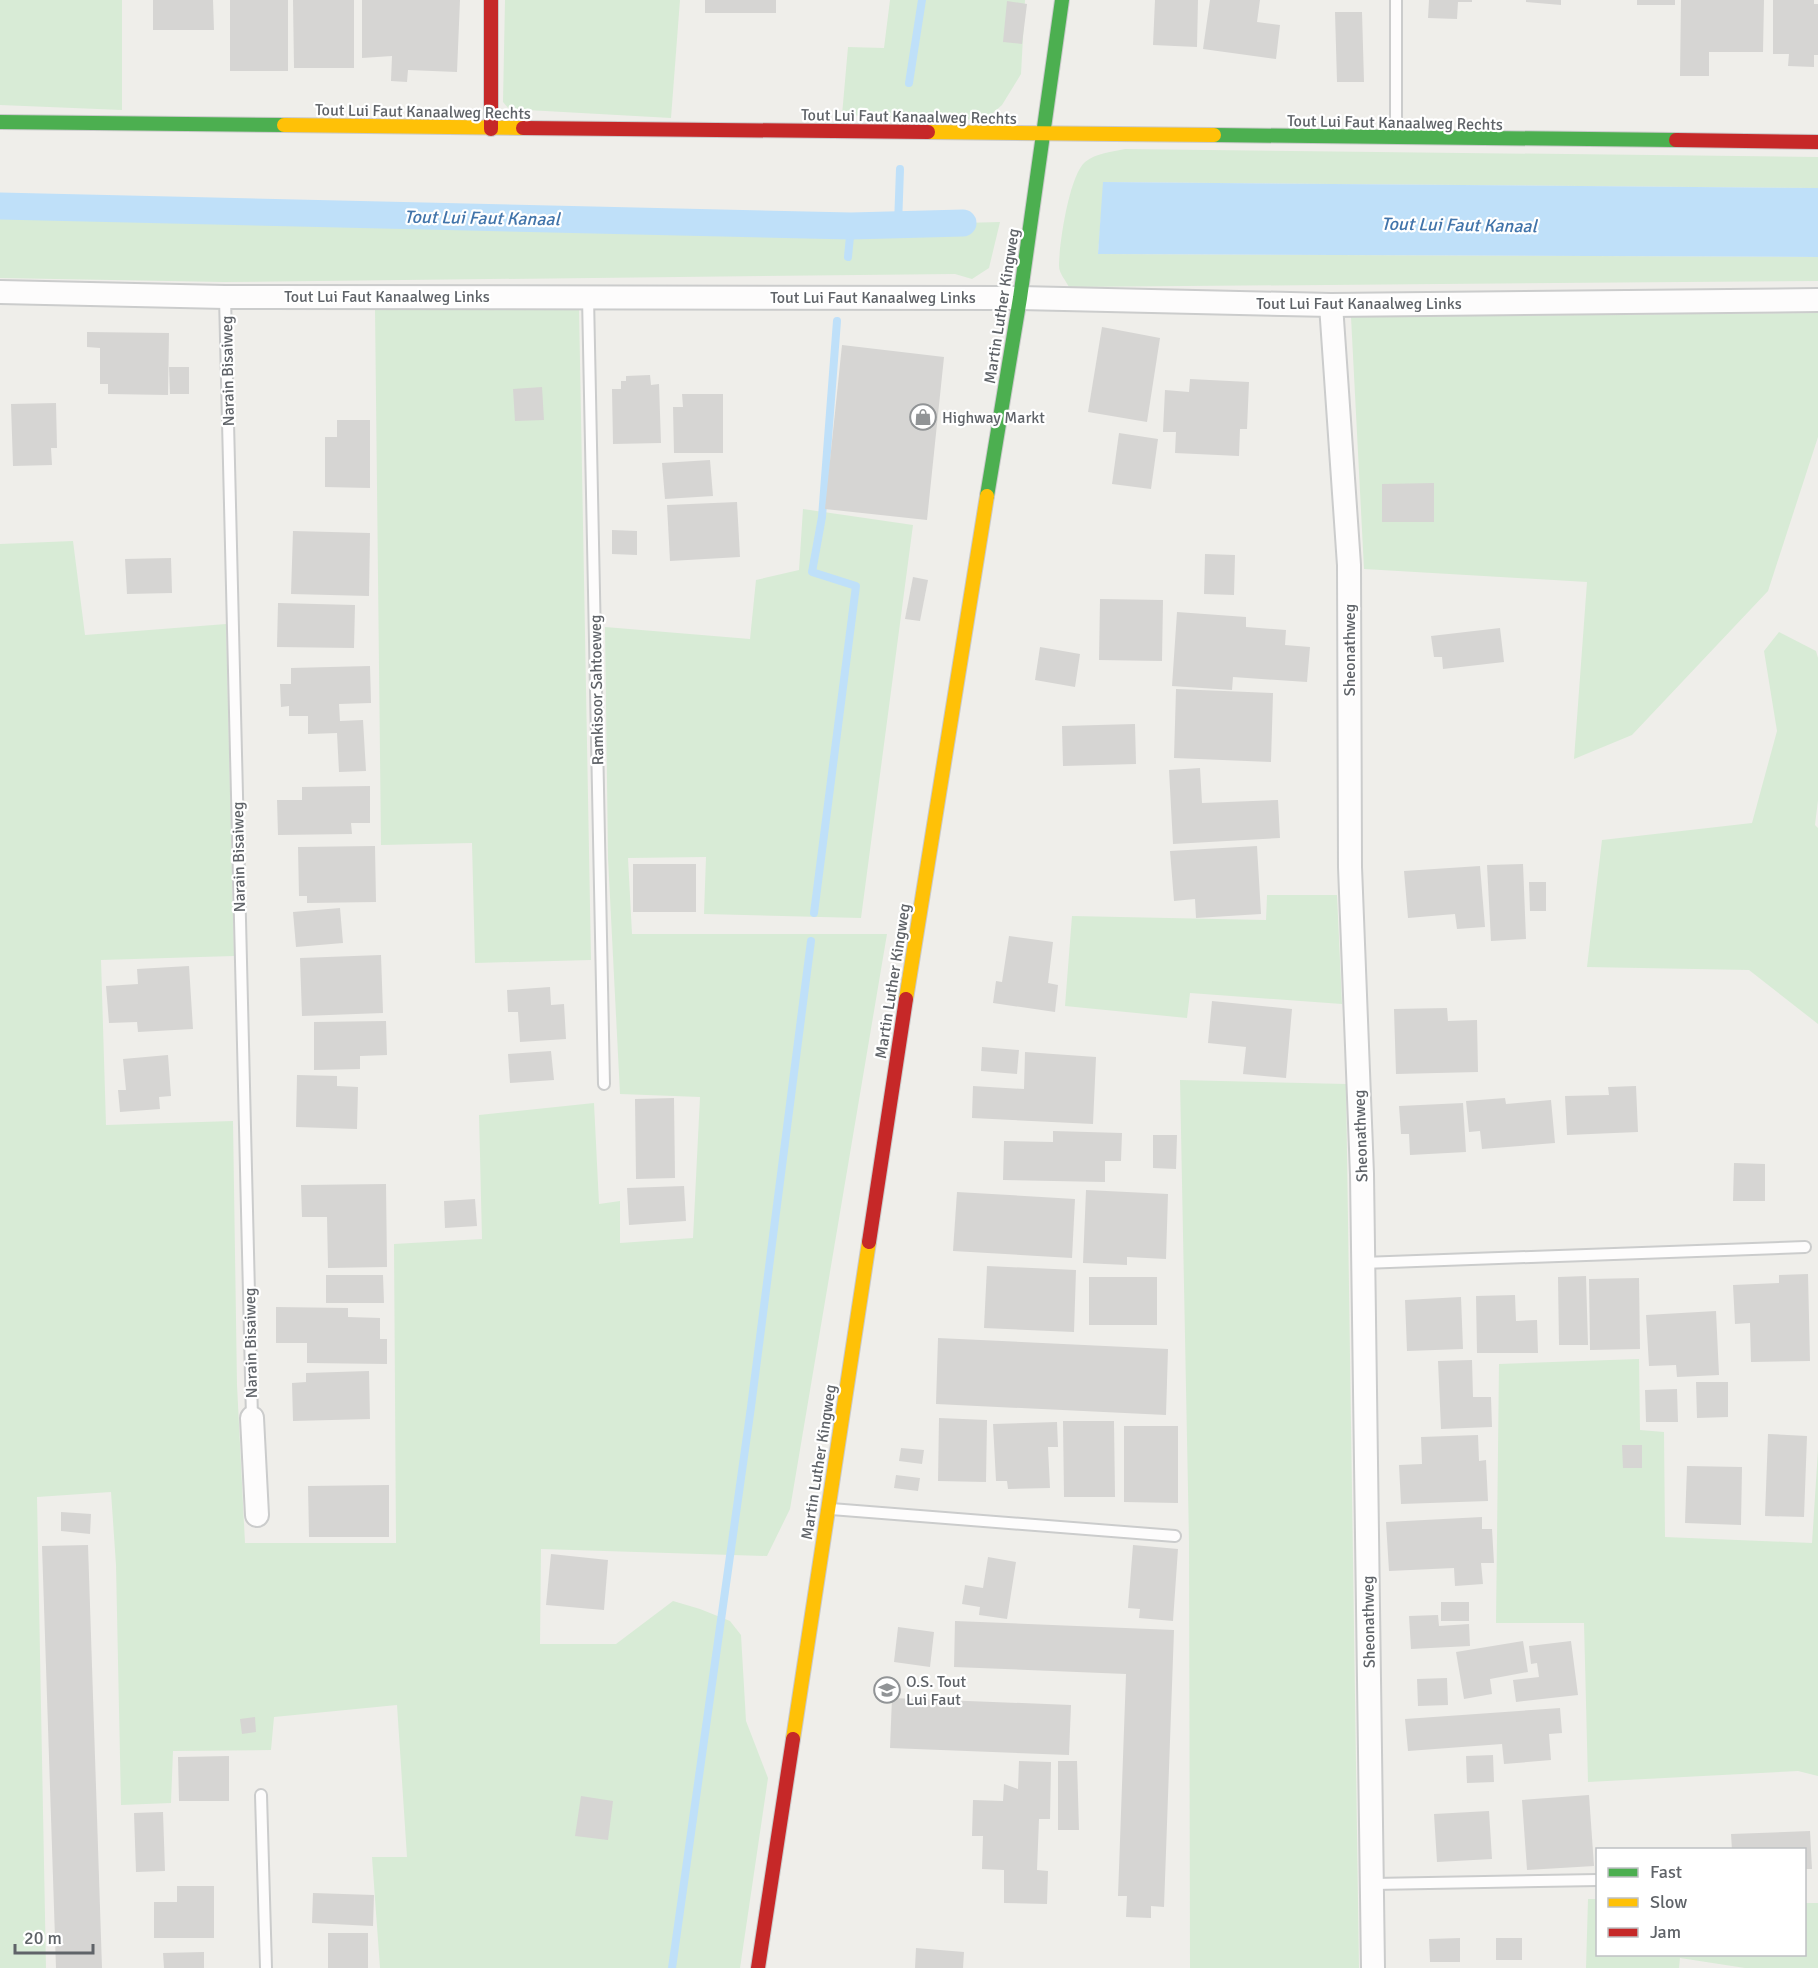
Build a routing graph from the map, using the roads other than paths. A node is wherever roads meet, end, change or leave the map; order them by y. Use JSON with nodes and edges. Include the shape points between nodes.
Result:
{"nodes":[{"id":1,"x":491,"y":0,"type":"edge"},
{"id":2,"x":1062,"y":0,"type":"edge"},
{"id":3,"x":1396,"y":0,"type":"edge"},
{"id":4,"x":0,"y":122,"type":"edge"},
{"id":5,"x":491,"y":129,"type":"junction"},
{"id":6,"x":1044,"y":134,"type":"junction"},
{"id":7,"x":1396,"y":138,"type":"junction"},
{"id":8,"x":1818,"y":142,"type":"edge"},
{"id":9,"x":0,"y":292,"type":"edge"},
{"id":10,"x":588,"y":296,"type":"junction"},
{"id":11,"x":225,"y":297,"type":"junction"},
{"id":12,"x":1020,"y":298,"type":"junction"},
{"id":13,"x":1818,"y":300,"type":"edge"},
{"id":14,"x":1331,"y":305,"type":"junction"},
{"id":15,"x":604,"y":1084,"type":"dead end"},
{"id":16,"x":1805,"y":1247,"type":"dead end"},
{"id":17,"x":1362,"y":1263,"type":"junction"},
{"id":18,"x":252,"y":1418,"type":"joint"},
{"id":19,"x":827,"y":1508,"type":"junction"},
{"id":20,"x":256,"y":1515,"type":"dead end"},
{"id":21,"x":1175,"y":1536,"type":"dead end"},
{"id":22,"x":261,"y":1795,"type":"dead end"},
{"id":23,"x":1596,"y":1880,"type":"edge"},
{"id":24,"x":1373,"y":1884,"type":"junction"},
{"id":25,"x":266,"y":1968,"type":"edge"},
{"id":26,"x":758,"y":1968,"type":"edge"},
{"id":27,"x":1373,"y":1968,"type":"edge"}],
"edges":[{"from":1,"to":5,"type":"main road"},
{"from":2,"to":6,"type":"main road","name":"Martin Luther Kingweg"},
{"from":3,"to":7,"type":"lane"},
{"from":4,"to":5,"type":"main road","name":"Tout Lui Faut Kanaalweg Rechts"},
{"from":5,"to":6,"type":"main road","name":"Tout Lui Faut Kanaalweg Rechts"},
{"from":6,"to":7,"type":"main road","name":"Tout Lui Faut Kanaalweg Rechts"},
{"from":6,"to":12,"type":"main road","name":"Martin Luther Kingweg"},
{"from":7,"to":8,"type":"main road","name":"Tout Lui Faut Kanaalweg Rechts"},
{"from":9,"to":11,"type":"street","name":"Tout Lui Faut Kanaalweg Links"},
{"from":10,"to":11,"type":"street","name":"Tout Lui Faut Kanaalweg Links"},
{"from":10,"to":12,"type":"street","name":"Tout Lui Faut Kanaalweg Links"},
{"from":10,"to":15,"type":"lane","name":"Ramkisoor Sahtoeweg"},
{"from":11,"to":18,"type":"lane","name":"Narain Bisaiweg"},
{"from":12,"to":14,"type":"street","name":"Tout Lui Faut Kanaalweg Links"},
{"from":12,"to":19,"type":"main road","name":"Martin Luther Kingweg"},
{"from":13,"to":14,"type":"street","name":"Tout Lui Faut Kanaalweg Links"},
{"from":14,"to":17,"type":"street","name":"Sheonathweg","via":[[1349,565],[1350,867]]},
{"from":16,"to":17,"type":"lane"},
{"from":17,"to":24,"type":"street","name":"Sheonathweg"},
{"from":18,"to":20,"type":"street"},
{"from":19,"to":21,"type":"lane"},
{"from":19,"to":26,"type":"main road","name":"Martin Luther Kingweg"},
{"from":22,"to":25,"type":"lane"},
{"from":23,"to":24,"type":"lane"},
{"from":24,"to":27,"type":"street","name":"Sheonathweg"}]}
